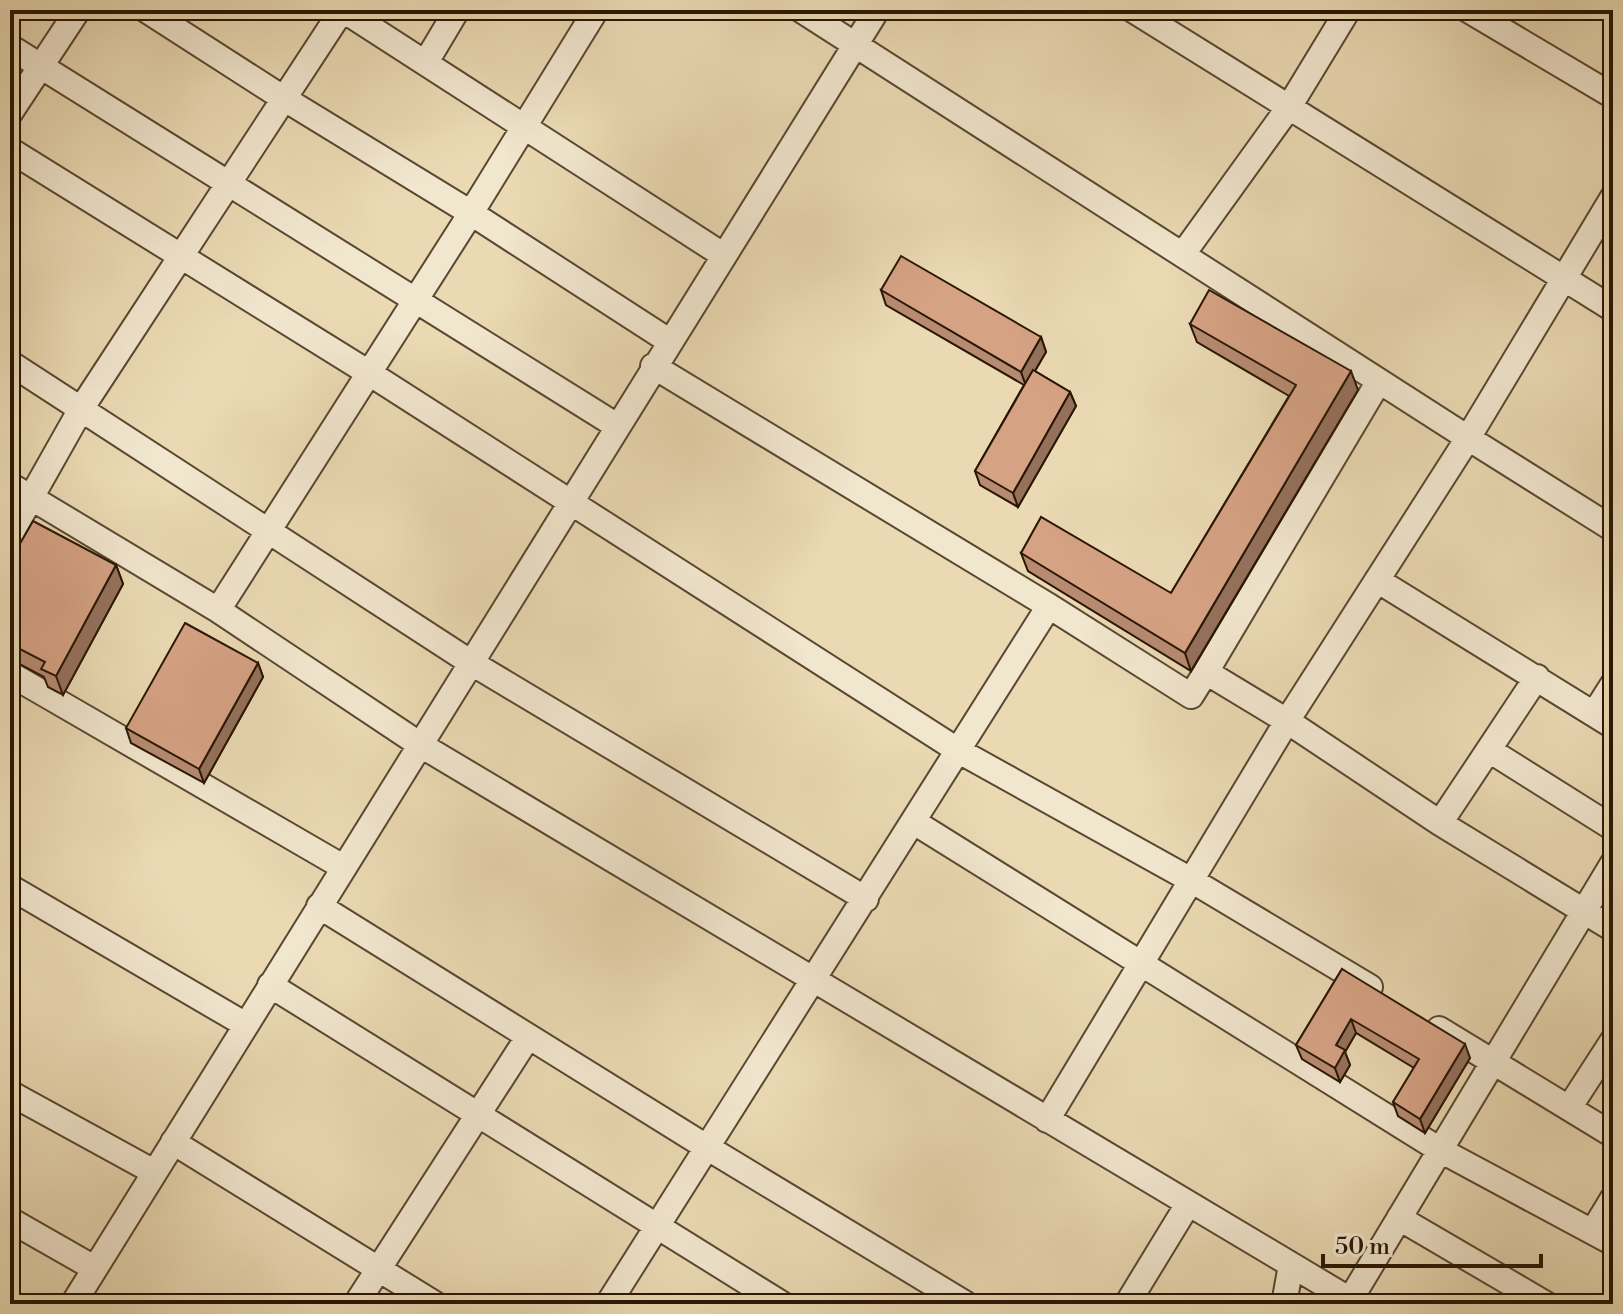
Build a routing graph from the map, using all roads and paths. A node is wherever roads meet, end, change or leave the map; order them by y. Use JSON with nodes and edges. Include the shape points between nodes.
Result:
{"nodes":[{"id":1,"x":78,"y":10,"type":"edge"},
{"id":2,"x":146,"y":10,"type":"edge"},
{"id":3,"x":343,"y":10,"type":"edge"},
{"id":4,"x":457,"y":10,"type":"edge"},
{"id":5,"x":596,"y":10,"type":"edge"},
{"id":6,"x":801,"y":10,"type":"edge"},
{"id":7,"x":877,"y":10,"type":"edge"},
{"id":8,"x":1133,"y":10,"type":"edge"},
{"id":9,"x":1348,"y":10,"type":"edge"},
{"id":10,"x":1468,"y":10,"type":"edge"},
{"id":11,"x":857,"y":44,"type":"junction"},
{"id":12,"x":10,"y":47,"type":"edge"},
{"id":13,"x":426,"y":62,"type":"junction"},
{"id":14,"x":40,"y":66,"type":"junction"},
{"id":15,"x":1613,"y":96,"type":"edge"},
{"id":16,"x":283,"y":98,"type":"junction"},
{"id":17,"x":1289,"y":107,"type":"junction"},
{"id":18,"x":10,"y":113,"type":"edge"},
{"id":19,"x":525,"y":126,"type":"junction"},
{"id":20,"x":10,"y":150,"type":"edge"},
{"id":21,"x":230,"y":182,"type":"junction"},
{"id":22,"x":1613,"y":197,"type":"edge"},
{"id":23,"x":471,"y":213,"type":"junction"},
{"id":24,"x":1183,"y":254,"type":"junction"},
{"id":25,"x":723,"y":255,"type":"junction"},
{"id":26,"x":182,"y":259,"type":"junction"},
{"id":27,"x":1564,"y":278,"type":"junction"},
{"id":28,"x":414,"y":301,"type":"junction"},
{"id":29,"x":1613,"y":309,"type":"edge"},
{"id":30,"x":669,"y":341,"type":"junction"},
{"id":31,"x":10,"y":363,"type":"edge"},
{"id":32,"x":653,"y":366,"type":"junction"},
{"id":33,"x":369,"y":373,"type":"junction"},
{"id":34,"x":1379,"y":381,"type":"junction"},
{"id":35,"x":81,"y":409,"type":"junction"},
{"id":36,"x":617,"y":426,"type":"junction"},
{"id":37,"x":1468,"y":438,"type":"junction"},
{"id":38,"x":20,"y":491,"type":"edge"},
{"id":39,"x":569,"y":502,"type":"junction"},
{"id":40,"x":1613,"y":529,"type":"edge"},
{"id":41,"x":270,"y":532,"type":"junction"},
{"id":42,"x":10,"y":535,"type":"edge"},
{"id":43,"x":1377,"y":580,"type":"junction"},
{"id":44,"x":1049,"y":606,"type":"junction"},
{"id":45,"x":218,"y":610,"type":"junction"},
{"id":46,"x":470,"y":662,"type":"junction"},
{"id":47,"x":1206,"y":672,"type":"junction"},
{"id":48,"x":10,"y":674,"type":"edge"},
{"id":49,"x":1537,"y":677,"type":"junction"},
{"id":50,"x":1613,"y":684,"type":"edge"},
{"id":51,"x":1603,"y":720,"type":"edge"},
{"id":52,"x":1287,"y":721,"type":"junction"},
{"id":53,"x":419,"y":744,"type":"junction"},
{"id":54,"x":1489,"y":750,"type":"junction"},
{"id":55,"x":959,"y":751,"type":"junction"},
{"id":56,"x":914,"y":822,"type":"junction"},
{"id":57,"x":1440,"y":823,"type":"junction"},
{"id":58,"x":1613,"y":828,"type":"edge"},
{"id":59,"x":1613,"y":863,"type":"edge"},
{"id":60,"x":343,"y":867,"type":"junction"},
{"id":61,"x":1191,"y":880,"type":"junction"},
{"id":62,"x":10,"y":887,"type":"edge"},
{"id":63,"x":866,"y":899,"type":"junction"},
{"id":64,"x":319,"y":906,"type":"junction"},
{"id":65,"x":1585,"y":911,"type":"junction"},
{"id":66,"x":1613,"y":929,"type":"edge"},
{"id":67,"x":1141,"y":965,"type":"junction"},
{"id":68,"x":815,"y":981,"type":"junction"},
{"id":69,"x":270,"y":985,"type":"junction"},
{"id":70,"x":1388,"y":998,"type":"edge"},
{"id":71,"x":1414,"y":1014,"type":"edge"},
{"id":72,"x":246,"y":1025,"type":"junction"},
{"id":73,"x":528,"y":1037,"type":"junction"},
{"id":74,"x":1613,"y":1040,"type":"edge"},
{"id":75,"x":1493,"y":1061,"type":"junction"},
{"id":76,"x":10,"y":1093,"type":"edge"},
{"id":77,"x":1569,"y":1108,"type":"junction"},
{"id":78,"x":478,"y":1114,"type":"junction"},
{"id":79,"x":1047,"y":1120,"type":"junction"},
{"id":80,"x":1613,"y":1135,"type":"edge"},
{"id":81,"x":173,"y":1142,"type":"junction"},
{"id":82,"x":708,"y":1148,"type":"junction"},
{"id":83,"x":1440,"y":1150,"type":"junction"},
{"id":84,"x":154,"y":1172,"type":"junction"},
{"id":85,"x":1613,"y":1198,"type":"edge"},
{"id":86,"x":1188,"y":1204,"type":"junction"},
{"id":87,"x":1399,"y":1218,"type":"junction"},
{"id":88,"x":10,"y":1220,"type":"edge"},
{"id":89,"x":658,"y":1225,"type":"junction"},
{"id":90,"x":1603,"y":1237,"type":"edge"},
{"id":91,"x":1291,"y":1265,"type":"junction"},
{"id":92,"x":94,"y":1268,"type":"junction"},
{"id":93,"x":378,"y":1269,"type":"junction"},
{"id":94,"x":1354,"y":1302,"type":"edge"},
{"id":95,"x":73,"y":1304,"type":"edge"},
{"id":96,"x":356,"y":1304,"type":"edge"},
{"id":97,"x":435,"y":1304,"type":"edge"},
{"id":98,"x":608,"y":1304,"type":"edge"},
{"id":99,"x":782,"y":1304,"type":"edge"},
{"id":100,"x":966,"y":1304,"type":"edge"},
{"id":101,"x":1127,"y":1304,"type":"edge"},
{"id":102,"x":1284,"y":1304,"type":"edge"},
{"id":103,"x":1546,"y":1304,"type":"edge"}],
"edges":[{"from":1,"to":14,"type":"street"},
{"from":2,"to":16,"type":"street"},
{"from":3,"to":13,"type":"street"},
{"from":3,"to":16,"type":"street"},
{"from":4,"to":13,"type":"street"},
{"from":5,"to":19,"type":"street"},
{"from":6,"to":11,"type":"street"},
{"from":7,"to":11,"type":"street"},
{"from":8,"to":17,"type":"street"},
{"from":9,"to":17,"type":"street"},
{"from":10,"to":15,"type":"street"},
{"from":11,"to":24,"type":"street"},
{"from":11,"to":25,"type":"street"},
{"from":12,"to":14,"type":"street"},
{"from":13,"to":19,"type":"street"},
{"from":14,"to":18,"type":"street"},
{"from":14,"to":21,"type":"street"},
{"from":16,"to":21,"type":"street"},
{"from":16,"to":23,"type":"street"},
{"from":17,"to":24,"type":"street"},
{"from":17,"to":27,"type":"street"},
{"from":19,"to":23,"type":"street"},
{"from":19,"to":25,"type":"street"},
{"from":20,"to":26,"type":"street"},
{"from":21,"to":26,"type":"street"},
{"from":21,"to":28,"type":"street"},
{"from":22,"to":27,"type":"street"},
{"from":23,"to":28,"type":"street"},
{"from":23,"to":30,"type":"street"},
{"from":24,"to":34,"type":"street"},
{"from":25,"to":30,"type":"street"},
{"from":26,"to":33,"type":"street"},
{"from":26,"to":35,"type":"street"},
{"from":27,"to":29,"type":"street"},
{"from":27,"to":37,"type":"street"},
{"from":28,"to":33,"type":"street"},
{"from":28,"to":36,"type":"street"},
{"from":30,"to":32,"type":"street"},
{"from":31,"to":35,"type":"street"},
{"from":32,"to":36,"type":"street"},
{"from":32,"to":44,"type":"street"},
{"from":33,"to":39,"type":"street"},
{"from":33,"to":41,"type":"street"},
{"from":34,"to":37,"type":"street"},
{"from":34,"to":47,"type":"street"},
{"from":35,"to":38,"type":"street"},
{"from":35,"to":41,"type":"street"},
{"from":36,"to":39,"type":"street"},
{"from":37,"to":40,"type":"street"},
{"from":37,"to":43,"type":"street"},
{"from":38,"to":42,"type":"street"},
{"from":38,"to":45,"type":"street"},
{"from":39,"to":46,"type":"street"},
{"from":39,"to":55,"type":"street"},
{"from":41,"to":45,"type":"street"},
{"from":41,"to":46,"type":"street"},
{"from":43,"to":49,"type":"street"},
{"from":43,"to":52,"type":"street"},
{"from":44,"to":47,"type":"street","via":[[1191,696]]},
{"from":44,"to":55,"type":"street"},
{"from":45,"to":53,"type":"street"},
{"from":46,"to":53,"type":"street"},
{"from":46,"to":63,"type":"street"},
{"from":47,"to":52,"type":"street"},
{"from":48,"to":60,"type":"street"},
{"from":49,"to":51,"type":"street"},
{"from":49,"to":54,"type":"street"},
{"from":50,"to":51,"type":"street"},
{"from":52,"to":57,"type":"street"},
{"from":52,"to":61,"type":"street"},
{"from":53,"to":60,"type":"street"},
{"from":53,"to":68,"type":"street"},
{"from":54,"to":57,"type":"street"},
{"from":54,"to":58,"type":"street"},
{"from":55,"to":56,"type":"street"},
{"from":55,"to":61,"type":"street"},
{"from":56,"to":63,"type":"street"},
{"from":56,"to":67,"type":"street"},
{"from":57,"to":65,"type":"street"},
{"from":59,"to":65,"type":"street"},
{"from":60,"to":64,"type":"street"},
{"from":61,"to":67,"type":"street"},
{"from":61,"to":70,"type":"street"},
{"from":62,"to":72,"type":"street"},
{"from":63,"to":68,"type":"street"},
{"from":64,"to":69,"type":"street"},
{"from":64,"to":73,"type":"street"},
{"from":65,"to":66,"type":"street"},
{"from":65,"to":75,"type":"street"},
{"from":67,"to":79,"type":"street"},
{"from":67,"to":83,"type":"street"},
{"from":68,"to":79,"type":"street"},
{"from":68,"to":82,"type":"street"},
{"from":69,"to":72,"type":"street"},
{"from":69,"to":78,"type":"street"},
{"from":71,"to":75,"type":"street"},
{"from":72,"to":81,"type":"street"},
{"from":73,"to":78,"type":"street"},
{"from":73,"to":82,"type":"street"},
{"from":74,"to":77,"type":"street"},
{"from":75,"to":77,"type":"street"},
{"from":75,"to":83,"type":"street"},
{"from":76,"to":84,"type":"street"},
{"from":77,"to":80,"type":"street"},
{"from":78,"to":89,"type":"street"},
{"from":78,"to":93,"type":"street"},
{"from":79,"to":86,"type":"street"},
{"from":81,"to":84,"type":"street"},
{"from":81,"to":93,"type":"street"},
{"from":82,"to":89,"type":"street"},
{"from":82,"to":100,"type":"street"},
{"from":83,"to":87,"type":"street"},
{"from":83,"to":90,"type":"street"},
{"from":84,"to":92,"type":"street"},
{"from":85,"to":90,"type":"street"},
{"from":86,"to":91,"type":"street"},
{"from":86,"to":101,"type":"street"},
{"from":87,"to":94,"type":"street"},
{"from":87,"to":103,"type":"street"},
{"from":88,"to":92,"type":"street"},
{"from":89,"to":98,"type":"street"},
{"from":89,"to":99,"type":"street"},
{"from":91,"to":94,"type":"street"},
{"from":91,"to":102,"type":"street"},
{"from":92,"to":95,"type":"street"},
{"from":93,"to":96,"type":"street"},
{"from":93,"to":97,"type":"street"}]}
